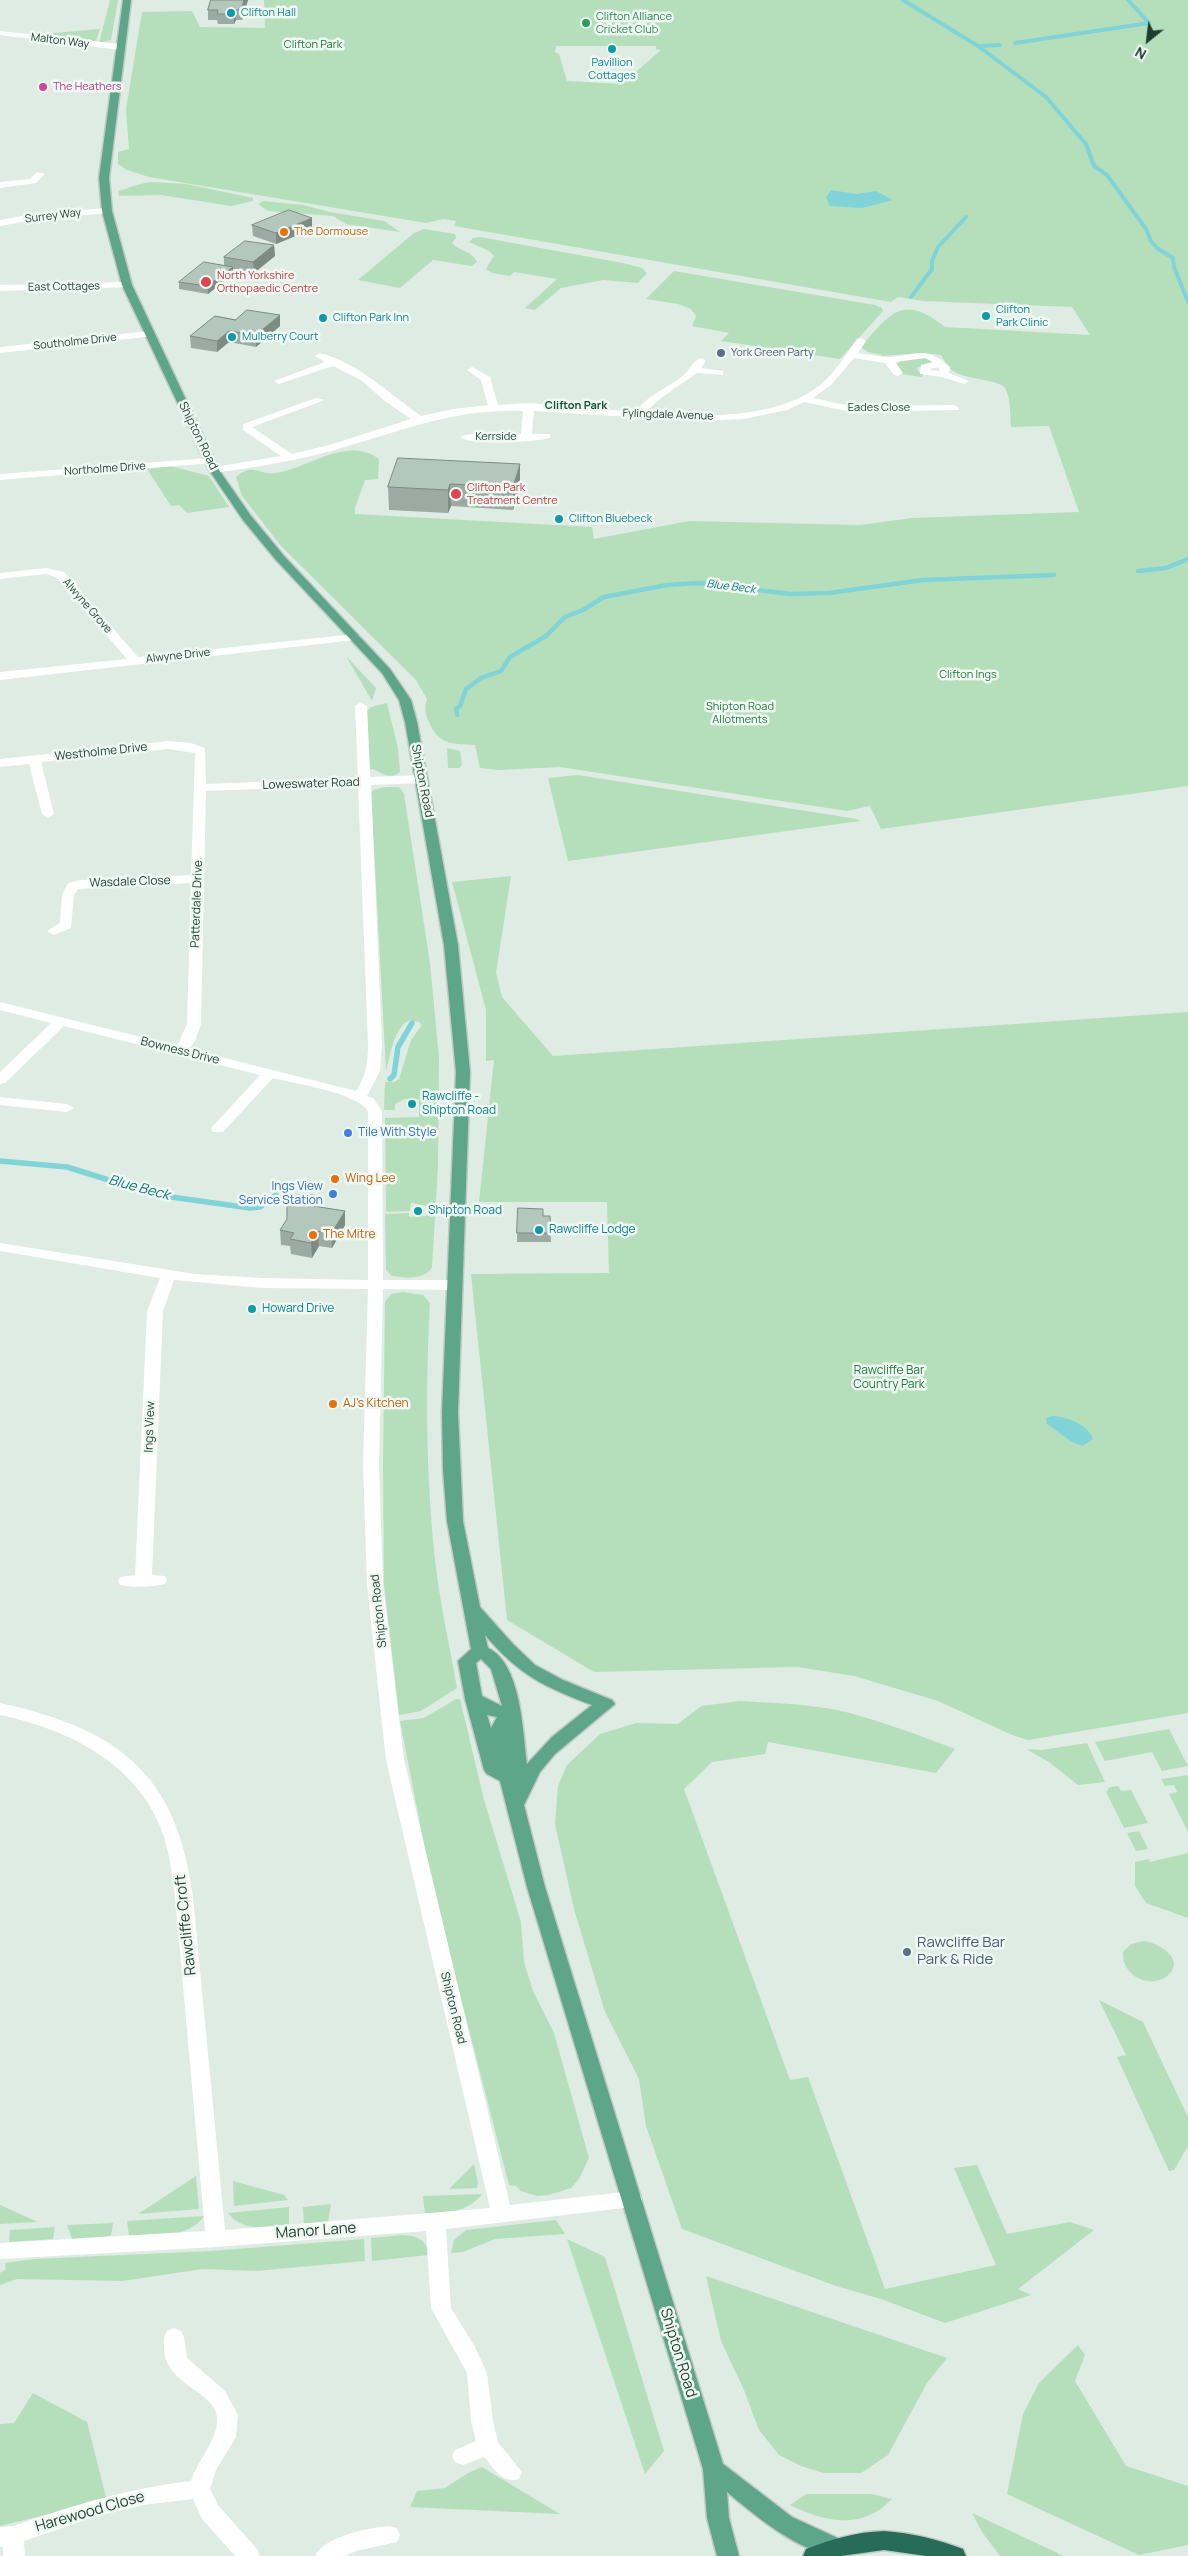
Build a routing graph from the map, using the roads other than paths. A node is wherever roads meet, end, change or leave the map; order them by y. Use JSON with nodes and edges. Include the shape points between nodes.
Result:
{"nodes":[{"id":1,"x":127,"y":0,"type":"edge"},
{"id":2,"x":0,"y":33,"type":"edge"},
{"id":3,"x":120,"y":47,"type":"junction"},
{"id":4,"x":40,"y":174,"type":"dead end"},
{"id":5,"x":0,"y":185,"type":"edge"},
{"id":6,"x":107,"y":211,"type":"junction"},
{"id":7,"x":0,"y":223,"type":"edge"},
{"id":8,"x":128,"y":285,"type":"junction"},
{"id":9,"x":0,"y":288,"type":"edge"},
{"id":10,"x":150,"y":334,"type":"junction"},
{"id":11,"x":861,"y":341,"type":"dead end"},
{"id":12,"x":0,"y":350,"type":"edge"},
{"id":13,"x":852,"y":355,"type":"junction"},
{"id":14,"x":320,"y":356,"type":"dead end"},
{"id":15,"x":883,"y":359,"type":"junction"},
{"id":16,"x":333,"y":363,"type":"junction"},
{"id":17,"x":472,"y":370,"type":"dead end"},
{"id":18,"x":719,"y":373,"type":"dead end"},
{"id":19,"x":898,"y":373,"type":"dead end"},
{"id":20,"x":279,"y":381,"type":"dead end"},
{"id":21,"x":964,"y":381,"type":"dead end"},
{"id":22,"x":804,"y":399,"type":"junction"},
{"id":23,"x":320,"y":400,"type":"dead end"},
{"id":24,"x":529,"y":406,"type":"junction"},
{"id":25,"x":494,"y":407,"type":"junction"},
{"id":26,"x":954,"y":408,"type":"dead end"},
{"id":27,"x":639,"y":414,"type":"junction"},
{"id":28,"x":418,"y":419,"type":"junction"},
{"id":29,"x":546,"y":436,"type":"dead end"},
{"id":30,"x":465,"y":437,"type":"dead end"},
{"id":31,"x":526,"y":437,"type":"junction"},
{"id":32,"x":290,"y":457,"type":"junction"},
{"id":33,"x":212,"y":466,"type":"junction"},
{"id":34,"x":0,"y":477,"type":"edge"},
{"id":35,"x":0,"y":576,"type":"edge"},
{"id":36,"x":355,"y":637,"type":"junction"},
{"id":37,"x":135,"y":661,"type":"junction"},
{"id":38,"x":0,"y":676,"type":"edge"},
{"id":39,"x":361,"y":706,"type":"dead end"},
{"id":40,"x":201,"y":751,"type":"joint"},
{"id":41,"x":34,"y":760,"type":"junction"},
{"id":42,"x":0,"y":763,"type":"edge"},
{"id":43,"x":422,"y":779,"type":"junction"},
{"id":44,"x":362,"y":782,"type":"junction"},
{"id":45,"x":201,"y":788,"type":"junction"},
{"id":46,"x":48,"y":814,"type":"dead end"},
{"id":47,"x":198,"y":879,"type":"junction"},
{"id":48,"x":66,"y":925,"type":"junction"},
{"id":49,"x":80,"y":930,"type":"dead end"},
{"id":50,"x":54,"y":932,"type":"dead end"},
{"id":51,"x":0,"y":1006,"type":"edge"},
{"id":52,"x":61,"y":1021,"type":"junction"},
{"id":53,"x":180,"y":1052,"type":"junction"},
{"id":54,"x":269,"y":1074,"type":"junction"},
{"id":55,"x":0,"y":1080,"type":"edge"},
{"id":56,"x":360,"y":1096,"type":"junction"},
{"id":57,"x":0,"y":1101,"type":"edge"},
{"id":58,"x":68,"y":1108,"type":"dead end"},
{"id":59,"x":218,"y":1129,"type":"dead end"},
{"id":60,"x":0,"y":1247,"type":"edge"},
{"id":61,"x":168,"y":1276,"type":"junction"},
{"id":62,"x":376,"y":1284,"type":"junction"},
{"id":63,"x":454,"y":1285,"type":"junction"},
{"id":64,"x":126,"y":1581,"type":"dead end"},
{"id":65,"x":472,"y":1609,"type":"junction"},
{"id":66,"x":480,"y":1651,"type":"junction"},
{"id":67,"x":474,"y":1699,"type":"junction"},
{"id":68,"x":0,"y":1709,"type":"edge"},
{"id":69,"x":512,"y":1714,"type":"junction"},
{"id":70,"x":508,"y":1777,"type":"junction"},
{"id":71,"x":516,"y":1802,"type":"junction"},
{"id":72,"x":632,"y":2199,"type":"junction"},
{"id":73,"x":502,"y":2215,"type":"junction"},
{"id":74,"x":436,"y":2222,"type":"junction"},
{"id":75,"x":216,"y":2239,"type":"junction"},
{"id":76,"x":0,"y":2251,"type":"edge"},
{"id":77,"x":174,"y":2337,"type":"dead end"},
{"id":78,"x":488,"y":2446,"type":"junction"},
{"id":79,"x":462,"y":2456,"type":"dead end"},
{"id":80,"x":714,"y":2468,"type":"junction"},
{"id":81,"x":511,"y":2472,"type":"dead end"},
{"id":82,"x":199,"y":2489,"type":"junction"},
{"id":83,"x":390,"y":2536,"type":"dead end"},
{"id":84,"x":9,"y":2542,"type":"edge"},
{"id":85,"x":824,"y":2552,"type":"edge"},
{"id":86,"x":249,"y":2556,"type":"edge"},
{"id":87,"x":326,"y":2556,"type":"edge"},
{"id":88,"x":728,"y":2556,"type":"edge"},
{"id":89,"x":954,"y":2556,"type":"edge"}],
"edges":[{"from":1,"to":3,"type":"main road","name":"Shipton Road"},
{"from":2,"to":3,"type":"street","name":"Malton Way"},
{"from":3,"to":6,"type":"main road","name":"Shipton Road","via":[[105,162]]},
{"from":4,"to":5,"type":"street","via":[[33,181]]},
{"from":6,"to":7,"type":"street","name":"Surrey Way","via":[[39,216]]},
{"from":6,"to":8,"type":"main road","name":"Shipton Road"},
{"from":8,"to":9,"type":"street","name":"East Cottages"},
{"from":8,"to":10,"type":"main road","name":"Shipton Road"},
{"from":10,"to":12,"type":"street","name":"Southolme Drive"},
{"from":10,"to":33,"type":"main road","name":"Shipton Road"},
{"from":11,"to":13,"type":"street","name":"Fylingdale Avenue"},
{"from":13,"to":15,"type":"street"},
{"from":13,"to":22,"type":"street","name":"Fylingdale Avenue","via":[[818,391]]},
{"from":14,"to":16,"type":"street"},
{"from":15,"to":19,"type":"street"},
{"from":15,"to":21,"type":"street","via":[[933,357],[940,369]]},
{"from":16,"to":20,"type":"street"},
{"from":16,"to":28,"type":"street","via":[[364,378]]},
{"from":17,"to":25,"type":"street","via":[[486,379]]},
{"from":18,"to":27,"type":"street","via":[[699,365],[682,382],[644,405]]},
{"from":22,"to":26,"type":"street","name":"Eades Close","via":[[851,409]]},
{"from":22,"to":27,"type":"street","name":"Fylingdale Avenue","via":[[778,409],[747,415]]},
{"from":23,"to":32,"type":"street","via":[[248,424],[247,428]]},
{"from":24,"to":25,"type":"street","name":"Fylingdale Avenue"},
{"from":24,"to":27,"type":"street","name":"Fylingdale Avenue"},
{"from":24,"to":31,"type":"street","name":"Kerrside"},
{"from":25,"to":28,"type":"street","name":"Fylingdale Avenue"},
{"from":28,"to":32,"type":"street","name":"Fylingdale Avenue"},
{"from":29,"to":31,"type":"street","name":"Kerrside"},
{"from":30,"to":31,"type":"street","name":"Kerrside"},
{"from":32,"to":33,"type":"street","name":"Fylingdale Avenue"},
{"from":33,"to":34,"type":"street","name":"Northolme Drive"},
{"from":33,"to":36,"type":"main road","name":"Shipton Road","via":[[247,518],[280,558]]},
{"from":35,"to":37,"type":"street","name":"Alwyne Grove","via":[[46,571],[60,574]]},
{"from":36,"to":37,"type":"street","name":"Alwyne Drive"},
{"from":36,"to":43,"type":"main road","name":"Shipton Road","via":[[386,671],[405,700]]},
{"from":37,"to":38,"type":"street","name":"Alwyne Drive"},
{"from":39,"to":44,"type":"street"},
{"from":40,"to":41,"type":"street","name":"Westholme Drive","via":[[168,745]]},
{"from":40,"to":45,"type":"street","name":"Patterdale Drive"},
{"from":41,"to":42,"type":"street","name":"Westholme Drive"},
{"from":41,"to":46,"type":"street"},
{"from":43,"to":44,"type":"street","name":"Loweswater Road"},
{"from":43,"to":63,"type":"main road","name":"Shipton Road","via":[[451,945],[463,1072]]},
{"from":44,"to":45,"type":"street","name":"Loweswater Road"},
{"from":44,"to":56,"type":"street","via":[[375,1067],[370,1083]]},
{"from":45,"to":47,"type":"street","name":"Patterdale Drive"},
{"from":47,"to":48,"type":"street","name":"Wasdale Close","via":[[73,886],[68,895]]},
{"from":47,"to":53,"type":"street","name":"Patterdale Drive","via":[[194,1024]]},
{"from":48,"to":49,"type":"street"},
{"from":48,"to":50,"type":"street"},
{"from":51,"to":52,"type":"street","name":"Bowness Drive"},
{"from":52,"to":53,"type":"street","name":"Bowness Drive"},
{"from":52,"to":55,"type":"street"},
{"from":53,"to":54,"type":"street","name":"Bowness Drive"},
{"from":54,"to":56,"type":"street","name":"Bowness Drive"},
{"from":54,"to":59,"type":"street"},
{"from":56,"to":62,"type":"street","name":"Shipton Road","via":[[368,1101],[376,1117]]},
{"from":57,"to":58,"type":"street"},
{"from":60,"to":61,"type":"street"},
{"from":61,"to":62,"type":"street","via":[[262,1283]]},
{"from":61,"to":64,"type":"street","name":"Ings View","via":[[155,1311],[151,1580]]},
{"from":62,"to":63,"type":"street"},
{"from":62,"to":73,"type":"street","name":"Shipton Road","via":[[371,1465],[374,1566],[395,1760]]},
{"from":63,"to":65,"type":"main road","name":"Shipton Road","via":[[450,1412],[452,1470],[455,1522]]},
{"from":65,"to":66,"type":"main road","name":"Shipton Road"},
{"from":65,"to":71,"type":"main road","via":[[529,1668],[572,1691],[606,1704],[552,1746],[534,1768]]},
{"from":66,"to":67,"type":"main road","via":[[467,1661]]},
{"from":66,"to":69,"type":"main road","via":[[494,1659]]},
{"from":67,"to":69,"type":"main road","via":[[492,1710]]},
{"from":67,"to":70,"type":"main road","via":[[493,1770]]},
{"from":68,"to":75,"type":"street","name":"Rawcliffe Croft","via":[[53,1722],[83,1734],[117,1757],[157,1802],[169,1825],[179,1859],[184,1897]]},
{"from":69,"to":70,"type":"main road","name":"Shipton Road","via":[[500,1724],[499,1730]]},
{"from":70,"to":71,"type":"main road","name":"Shipton Road"},
{"from":71,"to":72,"type":"main road","name":"Shipton Road","via":[[536,1887]]},
{"from":72,"to":73,"type":"street","name":"Manor Lane"},
{"from":72,"to":80,"type":"main road","name":"Shipton Road"},
{"from":73,"to":74,"type":"street","name":"Manor Lane"},
{"from":74,"to":75,"type":"street","name":"Manor Lane"},
{"from":74,"to":78,"type":"street","via":[[441,2308],[477,2373]]},
{"from":75,"to":76,"type":"street","name":"Manor Lane"},
{"from":77,"to":82,"type":"street","via":[[176,2361],[185,2374],[215,2393],[228,2424],[225,2439],[207,2465]]},
{"from":78,"to":79,"type":"street"},
{"from":78,"to":81,"type":"street"},
{"from":80,"to":85,"type":"main road","via":[[781,2523]]},
{"from":80,"to":88,"type":"main road","name":"Shipton Road","via":[[718,2518]]},
{"from":82,"to":84,"type":"street","name":"Harewood Close","via":[[97,2507]]},
{"from":82,"to":86,"type":"street","via":[[210,2512]]},
{"from":83,"to":87,"type":"street","via":[[361,2538]]},
{"from":85,"to":89,"type":"highway","via":[[878,2540],[907,2541]]}]}
